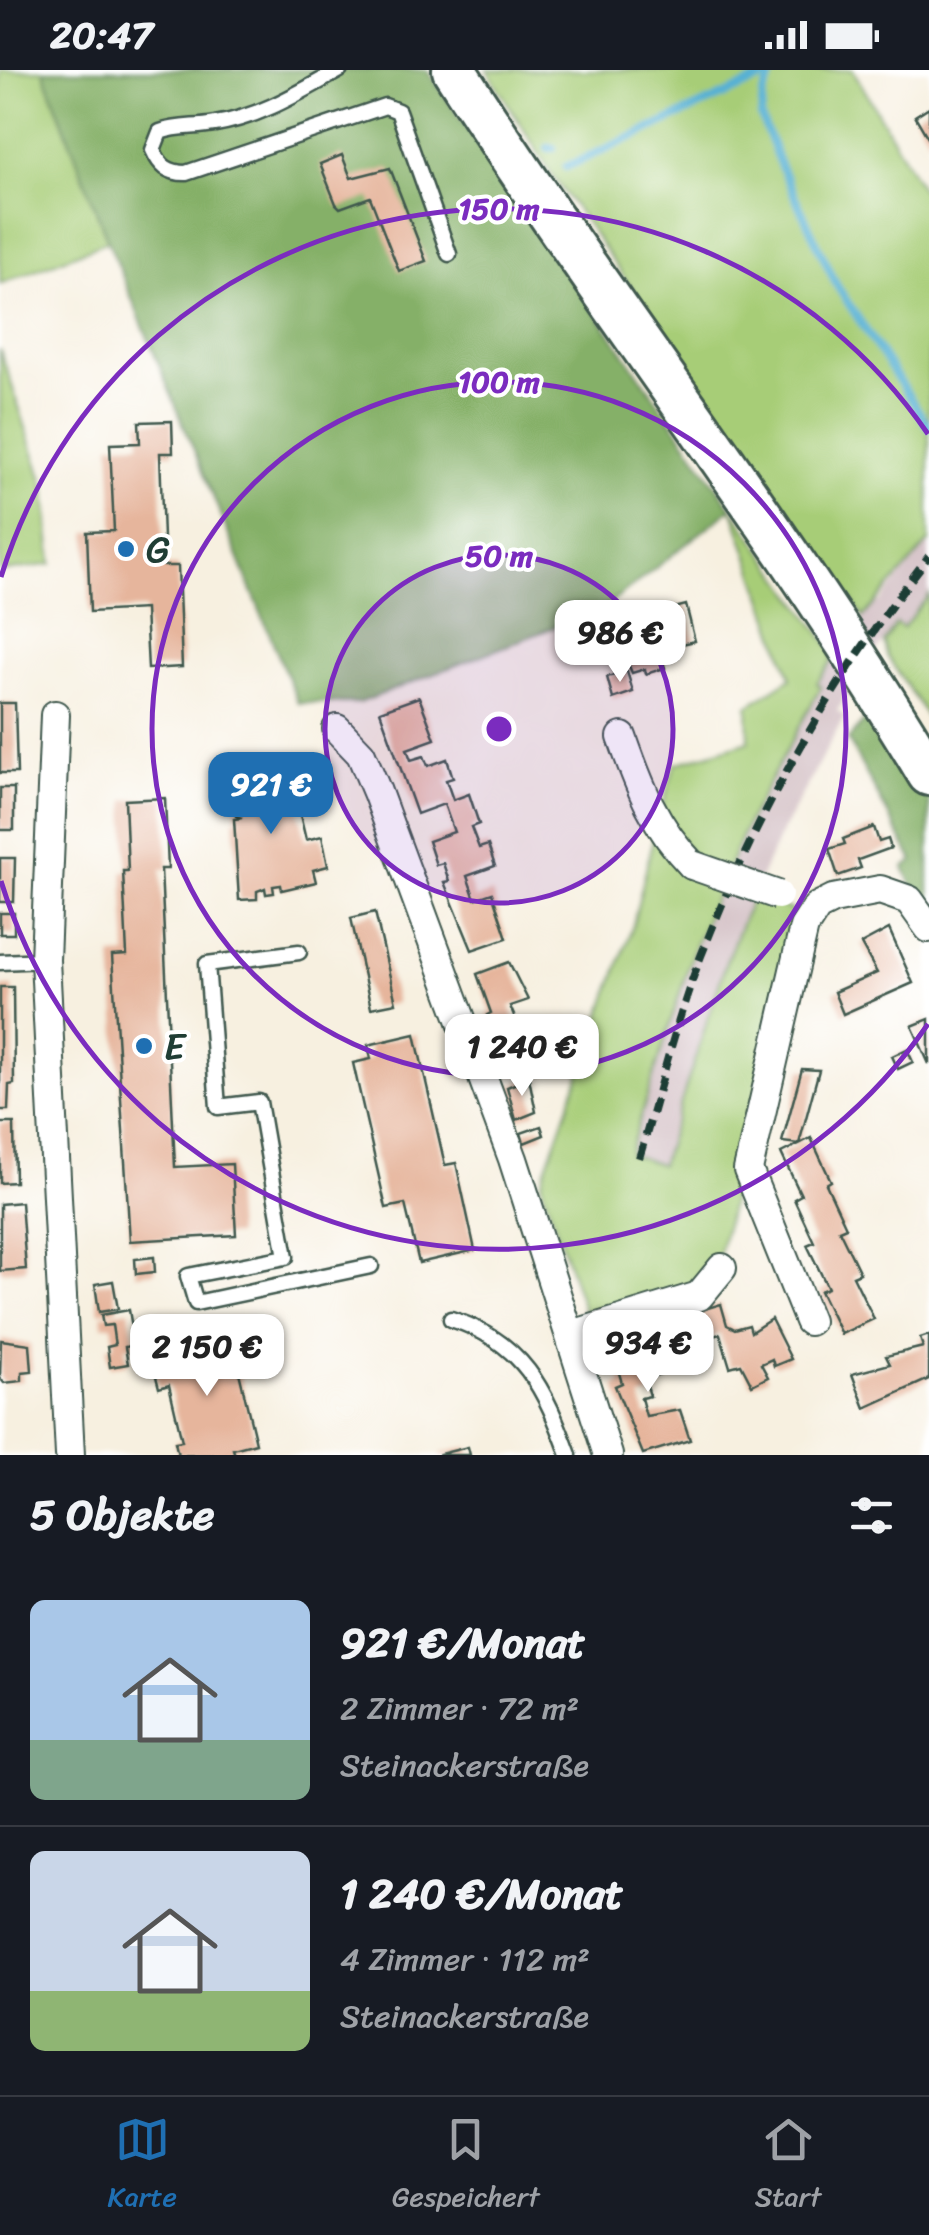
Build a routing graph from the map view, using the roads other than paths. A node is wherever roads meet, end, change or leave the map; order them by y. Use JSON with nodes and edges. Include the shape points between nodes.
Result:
{"nodes":[{"id":1,"x":340,"y":70,"type":"edge"},
{"id":2,"x":454,"y":70,"type":"edge"},
{"id":3,"x":449,"y":254,"type":"dead end"},
{"id":4,"x":55,"y":715,"type":"dead end"},
{"id":5,"x":337,"y":730,"type":"dead end"},
{"id":6,"x":622,"y":736,"type":"dead end"},
{"id":7,"x":929,"y":774,"type":"edge"},
{"id":8,"x":817,"y":907,"type":"junction"},
{"id":9,"x":929,"y":928,"type":"edge"},
{"id":10,"x":299,"y":952,"type":"dead end"},
{"id":11,"x":45,"y":960,"type":"junction"},
{"id":12,"x":0,"y":962,"type":"edge"},
{"id":13,"x":371,"y":1266,"type":"dead end"},
{"id":14,"x":722,"y":1268,"type":"dead end"},
{"id":15,"x":451,"y":1319,"type":"dead end"},
{"id":16,"x":809,"y":1321,"type":"dead end"},
{"id":17,"x":572,"y":1335,"type":"junction"},
{"id":18,"x":70,"y":1455,"type":"edge"},
{"id":19,"x":570,"y":1455,"type":"edge"},
{"id":20,"x":608,"y":1455,"type":"edge"}],
"edges":[{"from":1,"to":3,"type":"lane","via":[[279,104],[213,125],[182,124],[160,132],[153,150],[159,163],[186,173],[384,106],[398,111]]},
{"from":2,"to":7,"type":"main road","via":[[865,667]]},
{"from":4,"to":11,"type":"street"},
{"from":5,"to":17,"type":"street","via":[[361,754],[377,792]]},
{"from":6,"to":8,"type":"street","bridge":true,"via":[[643,798],[666,839],[692,864]]},
{"from":8,"to":9,"type":"street","via":[[880,890],[910,900]]},
{"from":8,"to":16,"type":"street","via":[[804,927],[748,1170]]},
{"from":10,"to":13,"type":"lane","via":[[208,964],[218,1108],[259,1102],[286,1257],[188,1276],[196,1302]]},
{"from":11,"to":12,"type":"lane"},
{"from":11,"to":18,"type":"street"},
{"from":14,"to":17,"type":"street","via":[[699,1296]]},
{"from":15,"to":19,"type":"lane","via":[[515,1352],[548,1396]]},
{"from":17,"to":20,"type":"street"}]}
